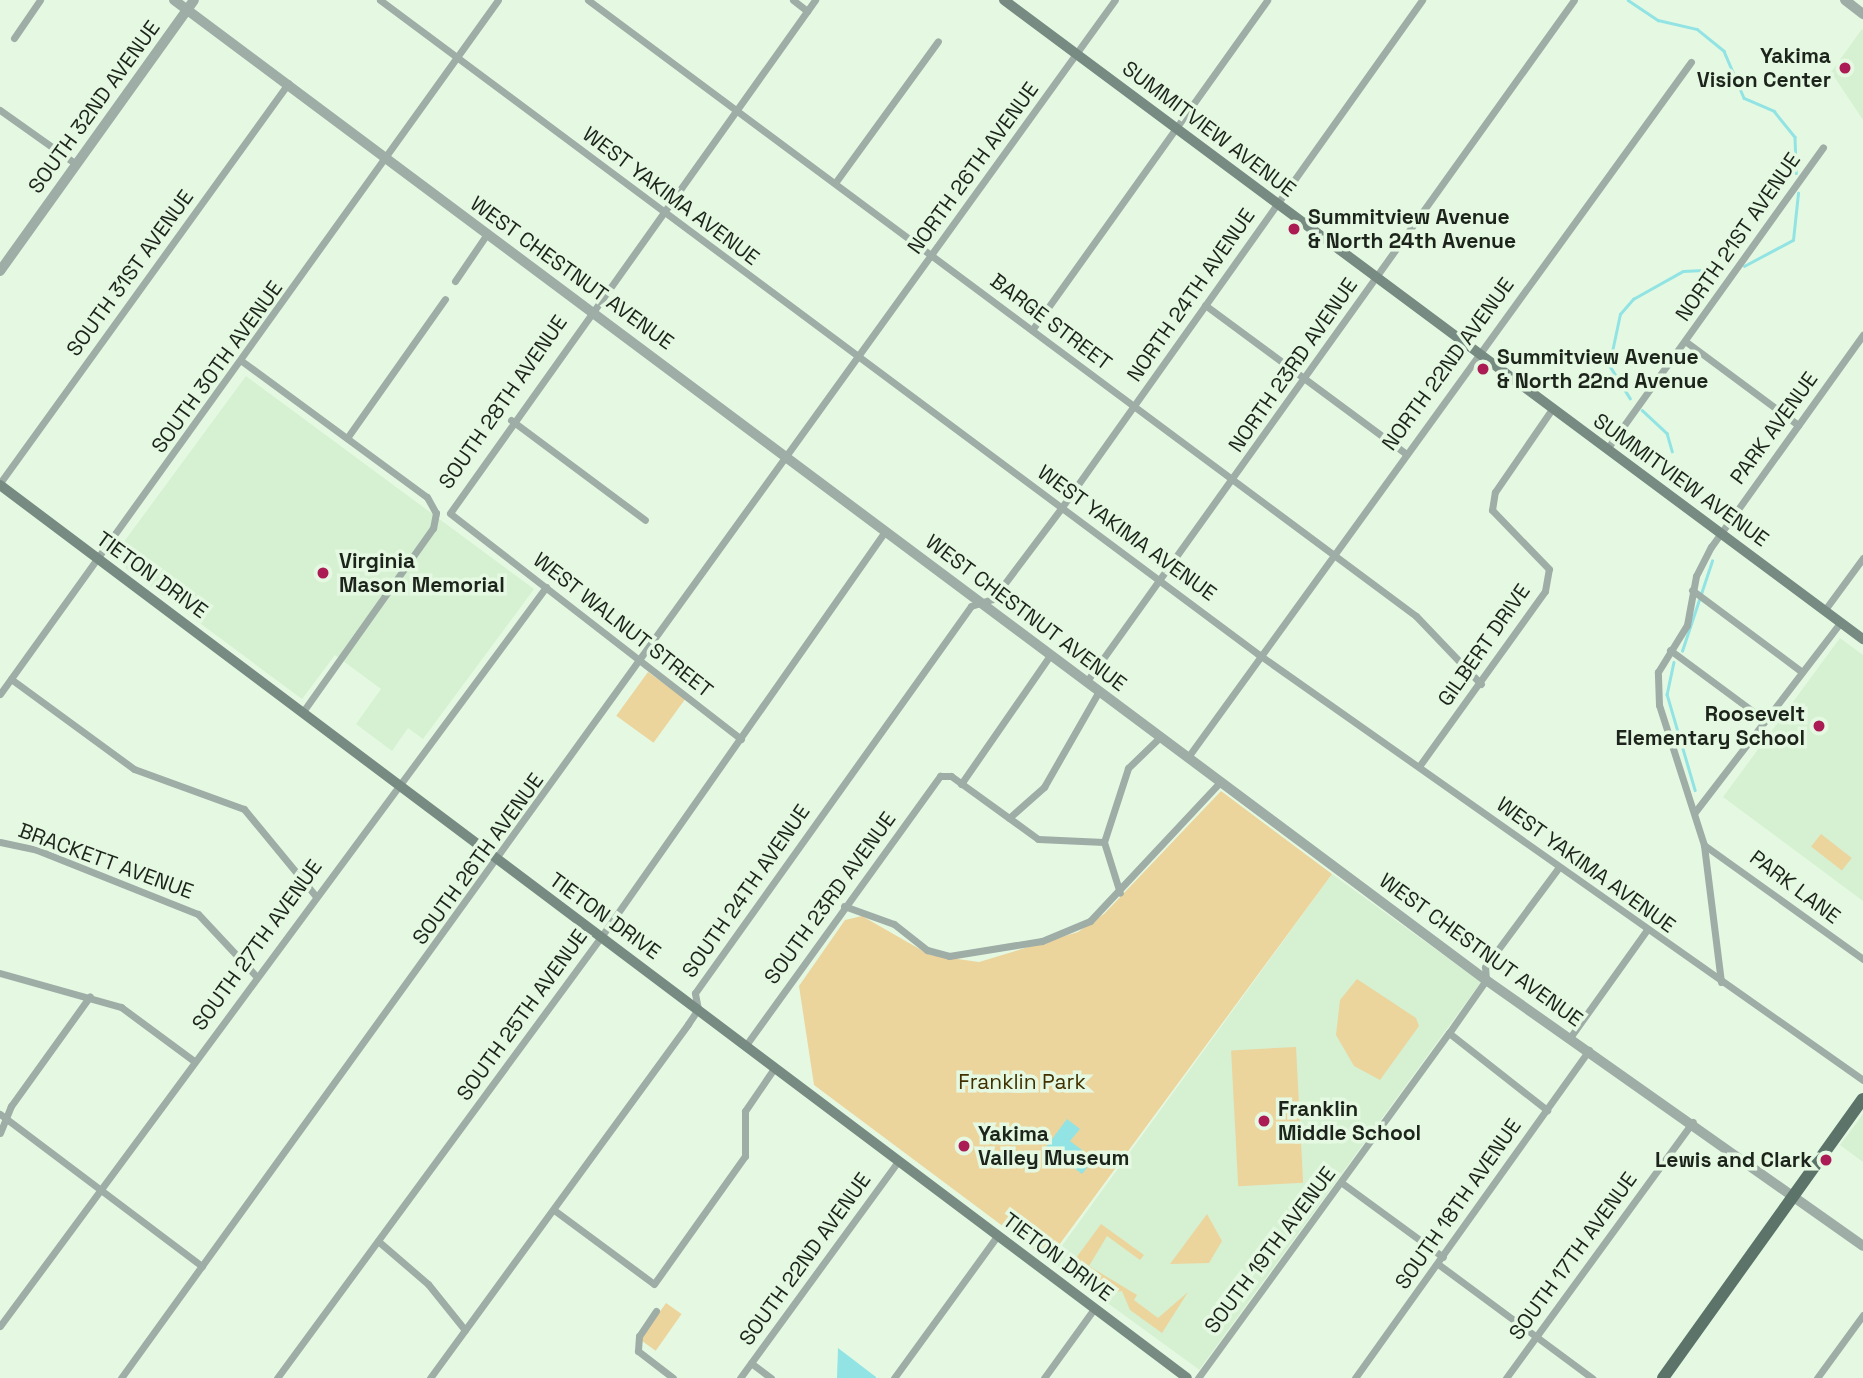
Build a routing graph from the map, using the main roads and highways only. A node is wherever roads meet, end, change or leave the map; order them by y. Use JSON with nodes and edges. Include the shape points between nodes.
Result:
{"nodes":[{"id":1,"x":1004,"y":0,"type":"edge"},
{"id":2,"x":0,"y":484,"type":"edge"},
{"id":3,"x":1863,"y":639,"type":"edge"},
{"id":4,"x":1863,"y":1099,"type":"edge"},
{"id":5,"x":1186,"y":1378,"type":"edge"},
{"id":6,"x":1663,"y":1378,"type":"edge"}],
"edges":[{"from":1,"to":3,"type":"main road","name":"SUMMITVIEW AVENUE"},
{"from":2,"to":5,"type":"main road","name":"TIETON DRIVE"},
{"from":4,"to":6,"type":"main road"}]}
